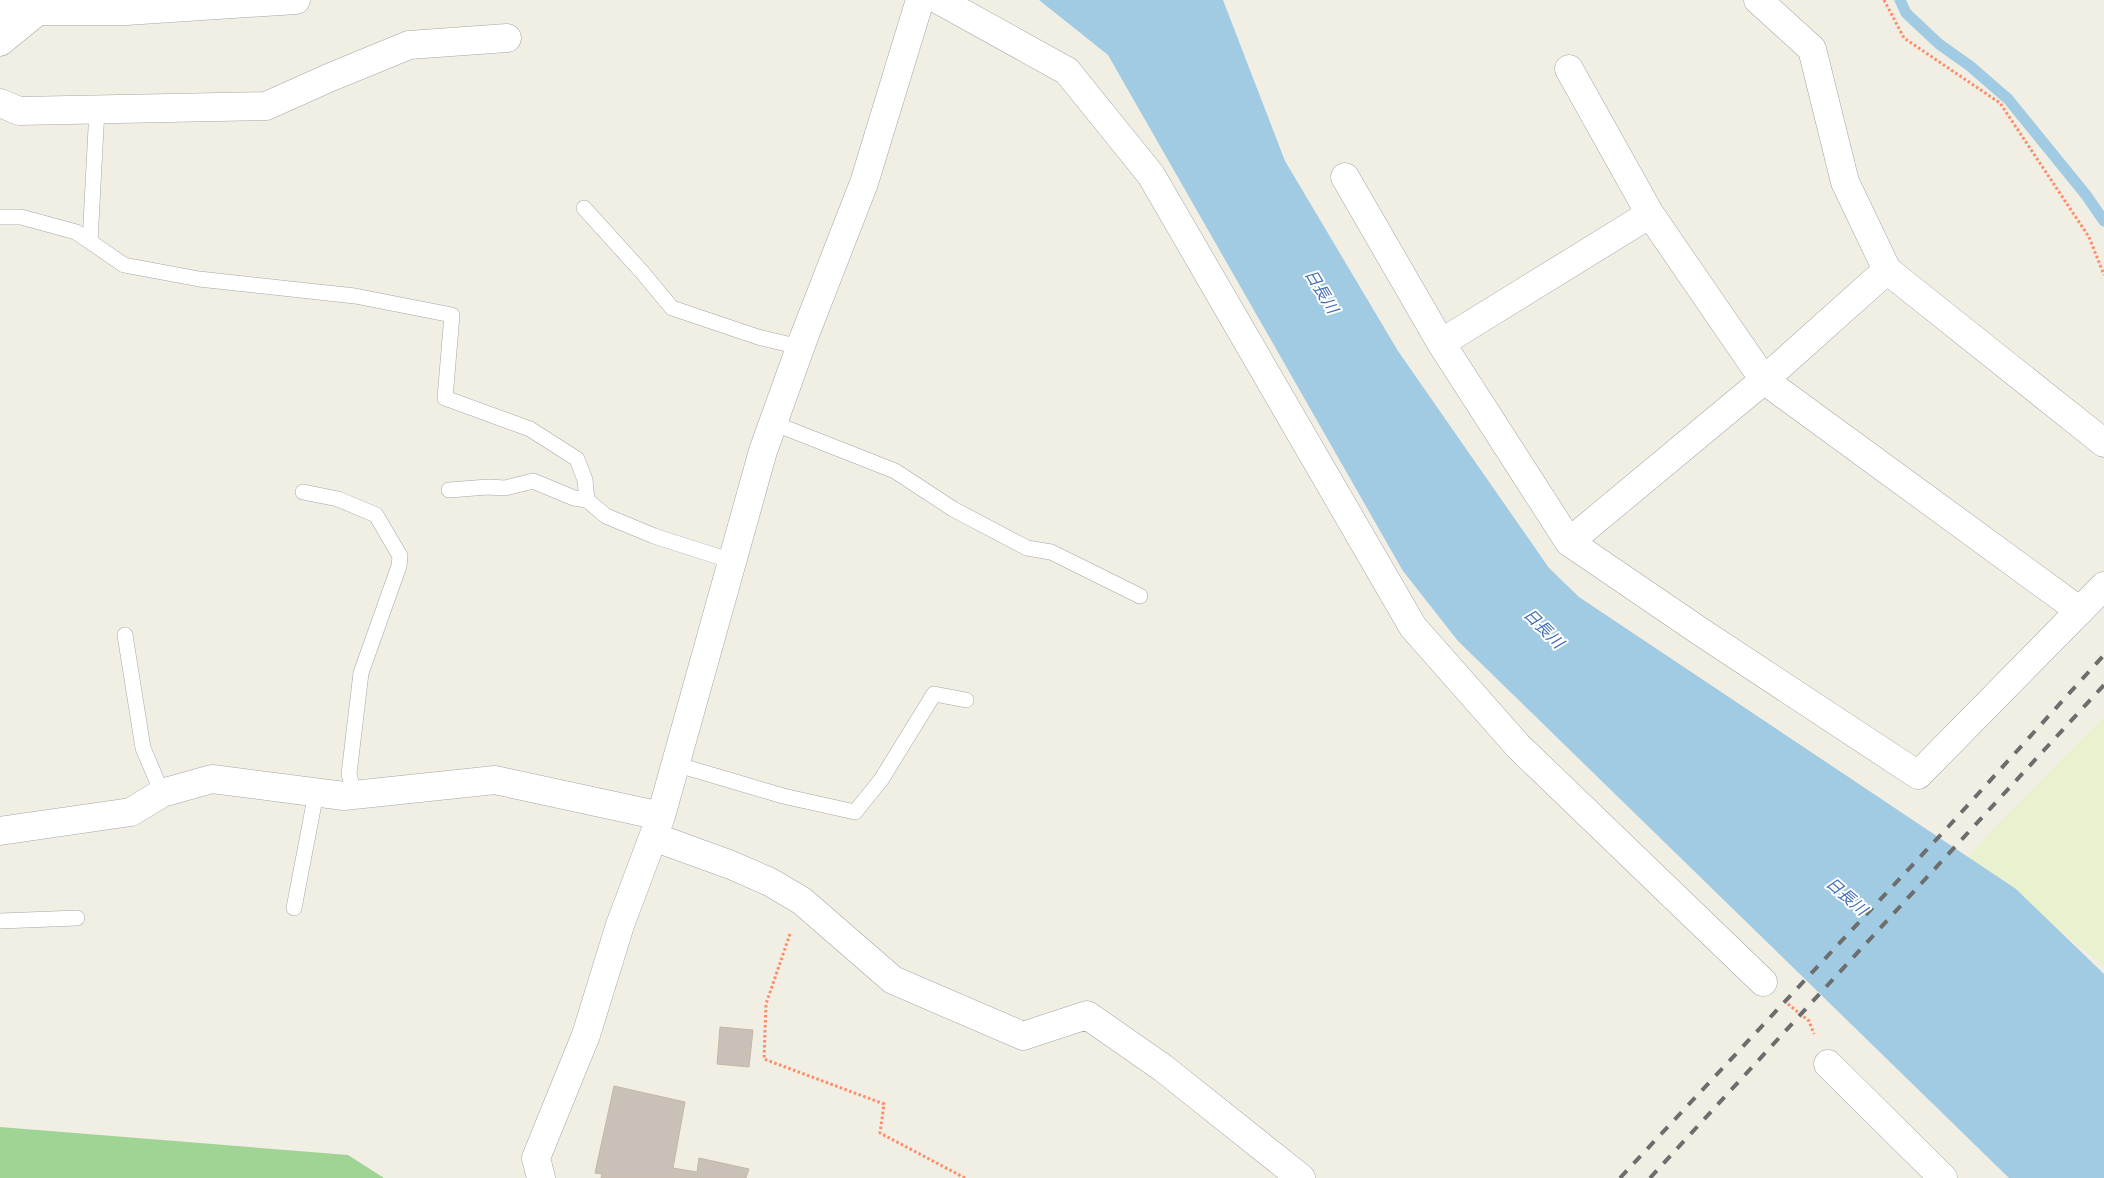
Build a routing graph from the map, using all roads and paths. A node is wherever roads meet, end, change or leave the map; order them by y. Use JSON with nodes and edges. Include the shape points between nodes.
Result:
{"nodes":[{"id":1,"x":296,"y":0,"type":"edge"},
{"id":2,"x":920,"y":0,"type":"edge"},
{"id":3,"x":939,"y":0,"type":"edge"},
{"id":4,"x":1758,"y":0,"type":"edge"},
{"id":5,"x":1884,"y":0,"type":"edge"},
{"id":6,"x":0,"y":11,"type":"edge"},
{"id":7,"x":38,"y":11,"type":"junction"},
{"id":8,"x":507,"y":38,"type":"dead end"},
{"id":9,"x":0,"y":42,"type":"edge"},
{"id":10,"x":1569,"y":69,"type":"dead end"},
{"id":11,"x":0,"y":103,"type":"edge"},
{"id":12,"x":97,"y":109,"type":"junction"},
{"id":13,"x":1345,"y":177,"type":"dead end"},
{"id":14,"x":584,"y":208,"type":"dead end"},
{"id":15,"x":1650,"y":214,"type":"junction"},
{"id":16,"x":0,"y":216,"type":"edge"},
{"id":17,"x":90,"y":242,"type":"junction"},
{"id":18,"x":1887,"y":270,"type":"junction"},
{"id":19,"x":2104,"y":275,"type":"edge"},
{"id":20,"x":1441,"y":343,"type":"junction"},
{"id":21,"x":800,"y":346,"type":"junction"},
{"id":22,"x":1764,"y":380,"type":"junction"},
{"id":23,"x":773,"y":423,"type":"junction"},
{"id":24,"x":2104,"y":443,"type":"edge"},
{"id":25,"x":449,"y":490,"type":"dead end"},
{"id":26,"x":303,"y":492,"type":"dead end"},
{"id":27,"x":587,"y":500,"type":"junction"},
{"id":28,"x":1569,"y":542,"type":"junction"},
{"id":29,"x":732,"y":561,"type":"junction"},
{"id":30,"x":2104,"y":586,"type":"edge"},
{"id":31,"x":1140,"y":596,"type":"dead end"},
{"id":32,"x":2080,"y":611,"type":"junction"},
{"id":33,"x":126,"y":635,"type":"dead end"},
{"id":34,"x":966,"y":700,"type":"dead end"},
{"id":35,"x":675,"y":764,"type":"junction"},
{"id":36,"x":162,"y":793,"type":"junction"},
{"id":37,"x":316,"y":793,"type":"junction"},
{"id":38,"x":354,"y":795,"type":"junction"},
{"id":39,"x":657,"y":826,"type":"junction"},
{"id":40,"x":0,"y":831,"type":"edge"},
{"id":41,"x":802,"y":901,"type":"junction"},
{"id":42,"x":294,"y":908,"type":"dead end"},
{"id":43,"x":77,"y":918,"type":"dead end"},
{"id":44,"x":0,"y":921,"type":"edge"},
{"id":45,"x":1763,"y":982,"type":"joint"},
{"id":46,"x":1828,"y":1064,"type":"joint"},
{"id":47,"x":541,"y":1178,"type":"edge"},
{"id":48,"x":965,"y":1178,"type":"edge"},
{"id":49,"x":1301,"y":1178,"type":"edge"},
{"id":50,"x":1943,"y":1178,"type":"edge"}],
"edges":[{"from":1,"to":7,"type":"street","via":[[126,10]]},
{"from":2,"to":21,"type":"street","via":[[864,183]]},
{"from":3,"to":45,"type":"street","via":[[1067,71],[1151,175],[1413,627],[1518,746]]},
{"from":4,"to":18,"type":"street","via":[[1812,49],[1845,182]]},
{"from":5,"to":19,"type":"path","via":[[1904,38],[2000,103],[2089,237]]},
{"from":6,"to":7,"type":"street"},
{"from":7,"to":9,"type":"street"},
{"from":8,"to":12,"type":"street","via":[[409,45],[266,106]]},
{"from":10,"to":15,"type":"street"},
{"from":11,"to":12,"type":"street","via":[[19,111]]},
{"from":12,"to":17,"type":"lane"},
{"from":13,"to":20,"type":"street"},
{"from":14,"to":21,"type":"lane","via":[[672,308],[758,337]]},
{"from":15,"to":20,"type":"street"},
{"from":15,"to":22,"type":"street"},
{"from":16,"to":17,"type":"lane","via":[[21,217],[76,232]]},
{"from":17,"to":27,"type":"lane","via":[[124,265],[199,279],[355,296],[452,314],[444,398],[530,430],[577,459],[585,480]]},
{"from":18,"to":22,"type":"street"},
{"from":18,"to":24,"type":"street"},
{"from":20,"to":28,"type":"street"},
{"from":21,"to":23,"type":"street"},
{"from":22,"to":28,"type":"street"},
{"from":22,"to":32,"type":"street"},
{"from":23,"to":29,"type":"street"},
{"from":23,"to":31,"type":"lane","via":[[894,471],[953,509],[1027,548],[1051,552]]},
{"from":25,"to":27,"type":"lane","via":[[506,488],[533,481]]},
{"from":26,"to":38,"type":"lane","via":[[338,499],[376,515],[400,556],[361,673],[349,774]]},
{"from":27,"to":29,"type":"lane","via":[[606,516],[654,536]]},
{"from":28,"to":32,"type":"street","via":[[1918,775]]},
{"from":29,"to":35,"type":"street"},
{"from":30,"to":32,"type":"street"},
{"from":33,"to":36,"type":"lane","via":[[143,748]]},
{"from":34,"to":35,"type":"lane","via":[[934,694],[881,780],[855,812],[783,796]]},
{"from":35,"to":39,"type":"street"},
{"from":36,"to":37,"type":"street","via":[[212,779]]},
{"from":36,"to":40,"type":"street","via":[[131,812]]},
{"from":37,"to":38,"type":"street"},
{"from":37,"to":42,"type":"lane"},
{"from":38,"to":39,"type":"street","via":[[495,780]]},
{"from":39,"to":41,"type":"street"},
{"from":39,"to":47,"type":"street","via":[[620,925],[586,1035],[536,1158]]},
{"from":41,"to":48,"type":"path","via":[[766,1004],[764,1059],[884,1104],[880,1133]]},
{"from":41,"to":49,"type":"street","via":[[893,980],[1023,1036],[1087,1015],[1162,1068]]},
{"from":43,"to":44,"type":"lane"},
{"from":45,"to":46,"type":"path","via":[[1809,1021]]},
{"from":46,"to":50,"type":"street"}]}
